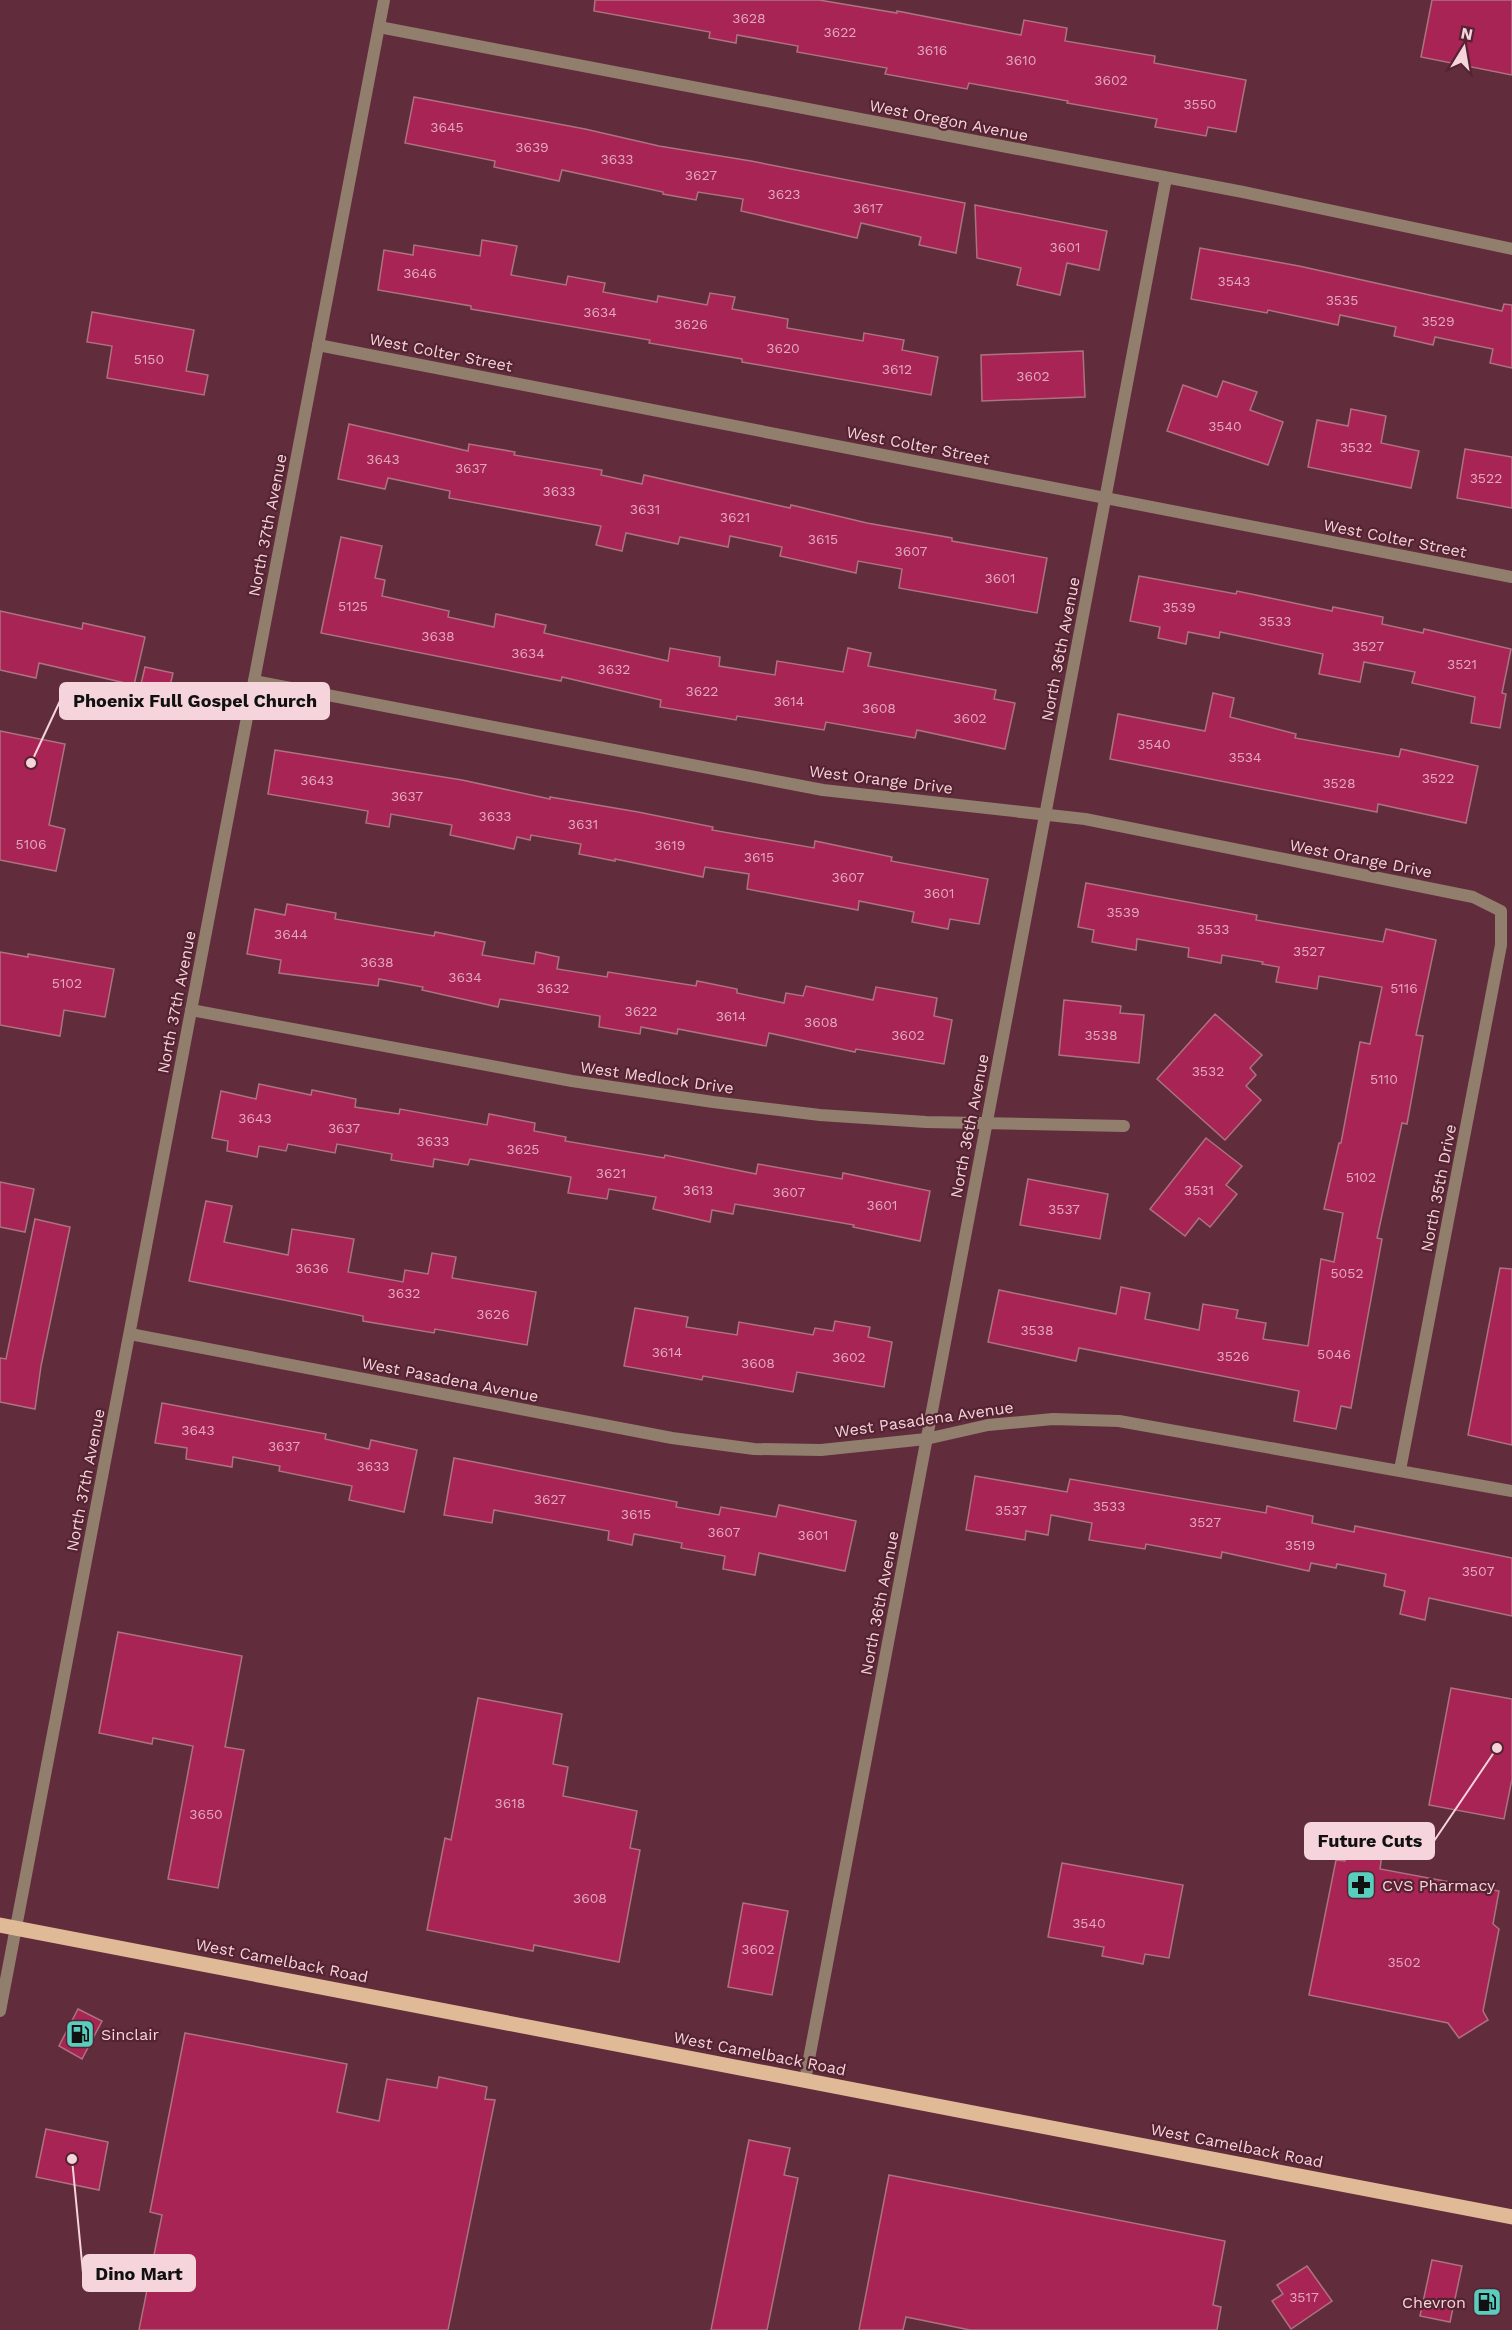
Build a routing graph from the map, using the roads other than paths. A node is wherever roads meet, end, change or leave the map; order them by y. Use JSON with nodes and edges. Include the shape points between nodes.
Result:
{"nodes":[{"id":1,"x":384,"y":0,"type":"edge"},
{"id":2,"x":379,"y":27,"type":"junction"},
{"id":3,"x":1166,"y":178,"type":"junction"},
{"id":4,"x":1512,"y":249,"type":"edge"},
{"id":5,"x":318,"y":345,"type":"junction"},
{"id":6,"x":1105,"y":498,"type":"junction"},
{"id":7,"x":1512,"y":577,"type":"edge"},
{"id":8,"x":254,"y":681,"type":"junction"},
{"id":9,"x":1045,"y":814,"type":"junction"},
{"id":10,"x":1501,"y":911,"type":"joint"},
{"id":11,"x":191,"y":1010,"type":"junction"},
{"id":12,"x":986,"y":1124,"type":"junction"},
{"id":13,"x":1125,"y":1126,"type":"dead end"},
{"id":14,"x":130,"y":1334,"type":"junction"},
{"id":15,"x":926,"y":1438,"type":"junction"},
{"id":16,"x":1400,"y":1470,"type":"junction"},
{"id":17,"x":1512,"y":1491,"type":"edge"},
{"id":18,"x":0,"y":1925,"type":"edge"},
{"id":19,"x":16,"y":1928,"type":"junction"},
{"id":20,"x":0,"y":2011,"type":"edge"},
{"id":21,"x":805,"y":2080,"type":"junction"},
{"id":22,"x":1512,"y":2217,"type":"edge"}],
"edges":[{"from":1,"to":2,"type":"street","name":"North 37th Avenue"},
{"from":2,"to":3,"type":"street","name":"West Oregon Avenue"},
{"from":2,"to":5,"type":"street","name":"North 37th Avenue"},
{"from":3,"to":4,"type":"street","name":"West Oregon Avenue"},
{"from":3,"to":6,"type":"street","name":"North 36th Avenue"},
{"from":5,"to":6,"type":"street","name":"West Colter Street"},
{"from":5,"to":8,"type":"street","name":"North 37th Avenue"},
{"from":6,"to":7,"type":"street","name":"West Colter Street"},
{"from":6,"to":9,"type":"street","name":"North 36th Avenue"},
{"from":8,"to":9,"type":"street","name":"West Orange Drive","via":[[823,790]]},
{"from":8,"to":11,"type":"street","name":"North 37th Avenue"},
{"from":9,"to":10,"type":"street","name":"West Orange Drive","via":[[1097,821],[1473,897]]},
{"from":9,"to":12,"type":"street","name":"North 36th Avenue"},
{"from":10,"to":16,"type":"street","name":"North 35th Drive","via":[[1501,945]]},
{"from":11,"to":12,"type":"street","name":"West Medlock Drive","via":[[701,1101],[820,1114]]},
{"from":11,"to":14,"type":"street","name":"North 37th Avenue"},
{"from":12,"to":13,"type":"street","name":"West Medlock Drive"},
{"from":12,"to":15,"type":"street","name":"North 36th Avenue"},
{"from":14,"to":15,"type":"street","name":"West Pasadena Avenue","via":[[707,1443],[754,1449],[821,1450]]},
{"from":14,"to":19,"type":"street","name":"North 37th Avenue"},
{"from":15,"to":16,"type":"street","name":"West Pasadena Avenue","via":[[987,1425],[1053,1419],[1119,1420]]},
{"from":15,"to":21,"type":"street","name":"North 36th Avenue"},
{"from":16,"to":17,"type":"street","name":"West Pasadena Avenue"},
{"from":18,"to":19,"type":"main road","name":"West Camelback Road"},
{"from":19,"to":20,"type":"street","name":"North 37th Avenue"},
{"from":19,"to":21,"type":"main road","name":"West Camelback Road"},
{"from":21,"to":22,"type":"main road","name":"West Camelback Road"}]}
